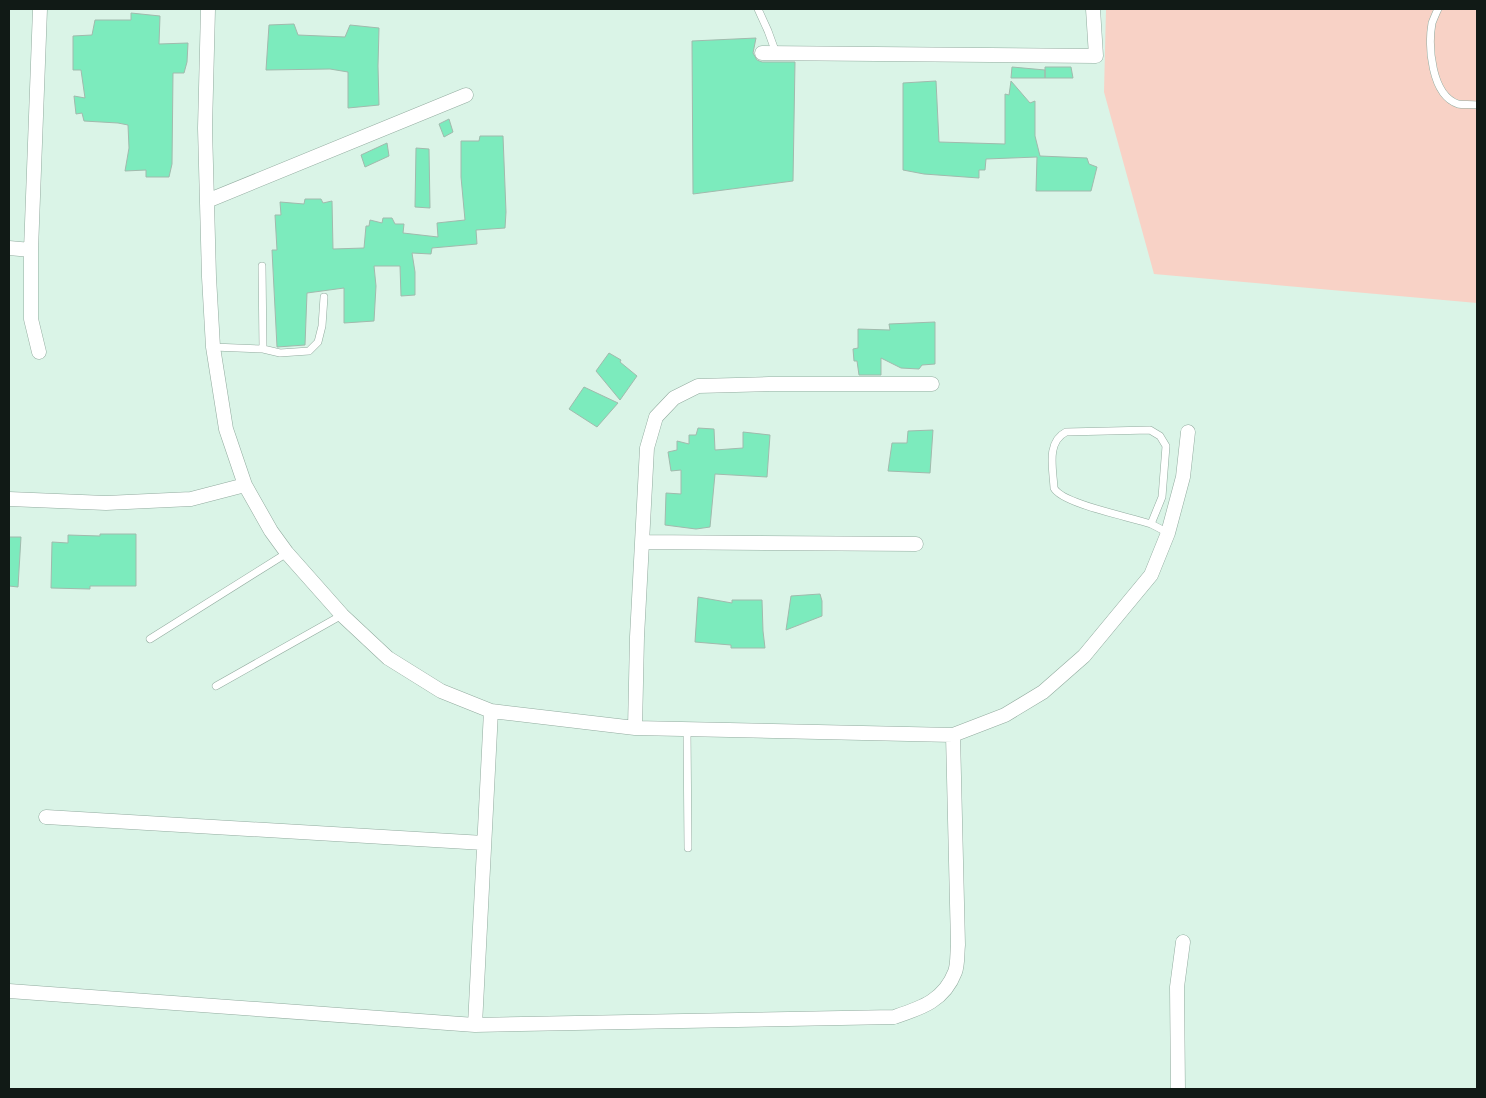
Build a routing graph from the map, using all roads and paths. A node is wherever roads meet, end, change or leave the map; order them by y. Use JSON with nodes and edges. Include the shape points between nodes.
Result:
{"nodes":[{"id":1,"x":40,"y":9,"type":"edge"},
{"id":2,"x":208,"y":9,"type":"edge"},
{"id":3,"x":758,"y":9,"type":"edge"},
{"id":4,"x":1093,"y":9,"type":"edge"},
{"id":5,"x":1438,"y":9,"type":"edge"},
{"id":6,"x":769,"y":53,"type":"joint"},
{"id":7,"x":466,"y":95,"type":"dead end"},
{"id":8,"x":1477,"y":105,"type":"edge"},
{"id":9,"x":207,"y":201,"type":"junction"},
{"id":10,"x":9,"y":248,"type":"edge"},
{"id":11,"x":31,"y":250,"type":"junction"},
{"id":12,"x":262,"y":266,"type":"dead end"},
{"id":13,"x":324,"y":297,"type":"dead end"},
{"id":14,"x":213,"y":347,"type":"junction"},
{"id":15,"x":263,"y":349,"type":"junction"},
{"id":16,"x":39,"y":352,"type":"dead end"},
{"id":17,"x":932,"y":384,"type":"dead end"},
{"id":18,"x":1188,"y":432,"type":"dead end"},
{"id":19,"x":245,"y":485,"type":"junction"},
{"id":20,"x":9,"y":499,"type":"edge"},
{"id":21,"x":1150,"y":524,"type":"junction"},
{"id":22,"x":1168,"y":532,"type":"junction"},
{"id":23,"x":642,"y":542,"type":"junction"},
{"id":24,"x":916,"y":544,"type":"dead end"},
{"id":25,"x":287,"y":553,"type":"junction"},
{"id":26,"x":342,"y":615,"type":"junction"},
{"id":27,"x":150,"y":639,"type":"dead end"},
{"id":28,"x":216,"y":686,"type":"dead end"},
{"id":29,"x":491,"y":711,"type":"junction"},
{"id":30,"x":635,"y":728,"type":"junction"},
{"id":31,"x":687,"y":729,"type":"junction"},
{"id":32,"x":953,"y":735,"type":"junction"},
{"id":33,"x":46,"y":817,"type":"dead end"},
{"id":34,"x":484,"y":843,"type":"junction"},
{"id":35,"x":688,"y":848,"type":"dead end"},
{"id":36,"x":1182,"y":942,"type":"dead end"},
{"id":37,"x":9,"y":991,"type":"edge"},
{"id":38,"x":475,"y":1025,"type":"junction"},
{"id":39,"x":1178,"y":1089,"type":"edge"}],
"edges":[{"from":1,"to":11,"type":"street"},
{"from":2,"to":9,"type":"street","via":[[204,128]]},
{"from":3,"to":6,"type":"lane","via":[[768,31]]},
{"from":4,"to":6,"type":"street","via":[[1096,56]]},
{"from":5,"to":8,"type":"lane","via":[[1430,40],[1437,82],[1444,94],[1457,104]]},
{"from":7,"to":9,"type":"street"},
{"from":9,"to":14,"type":"street"},
{"from":10,"to":11,"type":"street"},
{"from":11,"to":16,"type":"street","via":[[32,319]]},
{"from":12,"to":15,"type":"lane"},
{"from":13,"to":15,"type":"lane","via":[[318,342],[309,351],[280,353]]},
{"from":14,"to":15,"type":"lane"},
{"from":14,"to":19,"type":"street","via":[[226,429]]},
{"from":17,"to":23,"type":"street","via":[[698,386],[674,398],[656,417],[647,448]]},
{"from":18,"to":22,"type":"street","via":[[1183,477]]},
{"from":19,"to":20,"type":"street","via":[[191,499],[106,503]]},
{"from":19,"to":25,"type":"street"},
{"from":21,"to":21,"type":"lane","via":[[1162,497],[1166,446],[1160,436],[1150,430],[1066,432],[1055,440],[1056,492],[1070,500]]},
{"from":21,"to":22,"type":"lane"},
{"from":22,"to":32,"type":"street","via":[[1151,575],[1084,656],[1036,697],[1005,715]]},
{"from":23,"to":24,"type":"street"},
{"from":23,"to":30,"type":"street"},
{"from":25,"to":26,"type":"street"},
{"from":25,"to":27,"type":"lane"},
{"from":26,"to":28,"type":"lane"},
{"from":26,"to":29,"type":"street","via":[[388,658],[441,691]]},
{"from":29,"to":30,"type":"street"},
{"from":29,"to":34,"type":"street"},
{"from":30,"to":31,"type":"street"},
{"from":31,"to":32,"type":"street"},
{"from":31,"to":35,"type":"lane"},
{"from":32,"to":38,"type":"street","via":[[956,971],[945,991],[926,1006],[894,1017]]},
{"from":33,"to":34,"type":"street"},
{"from":34,"to":38,"type":"street"},
{"from":36,"to":39,"type":"street","via":[[1177,986]]},
{"from":37,"to":38,"type":"street"}]}
